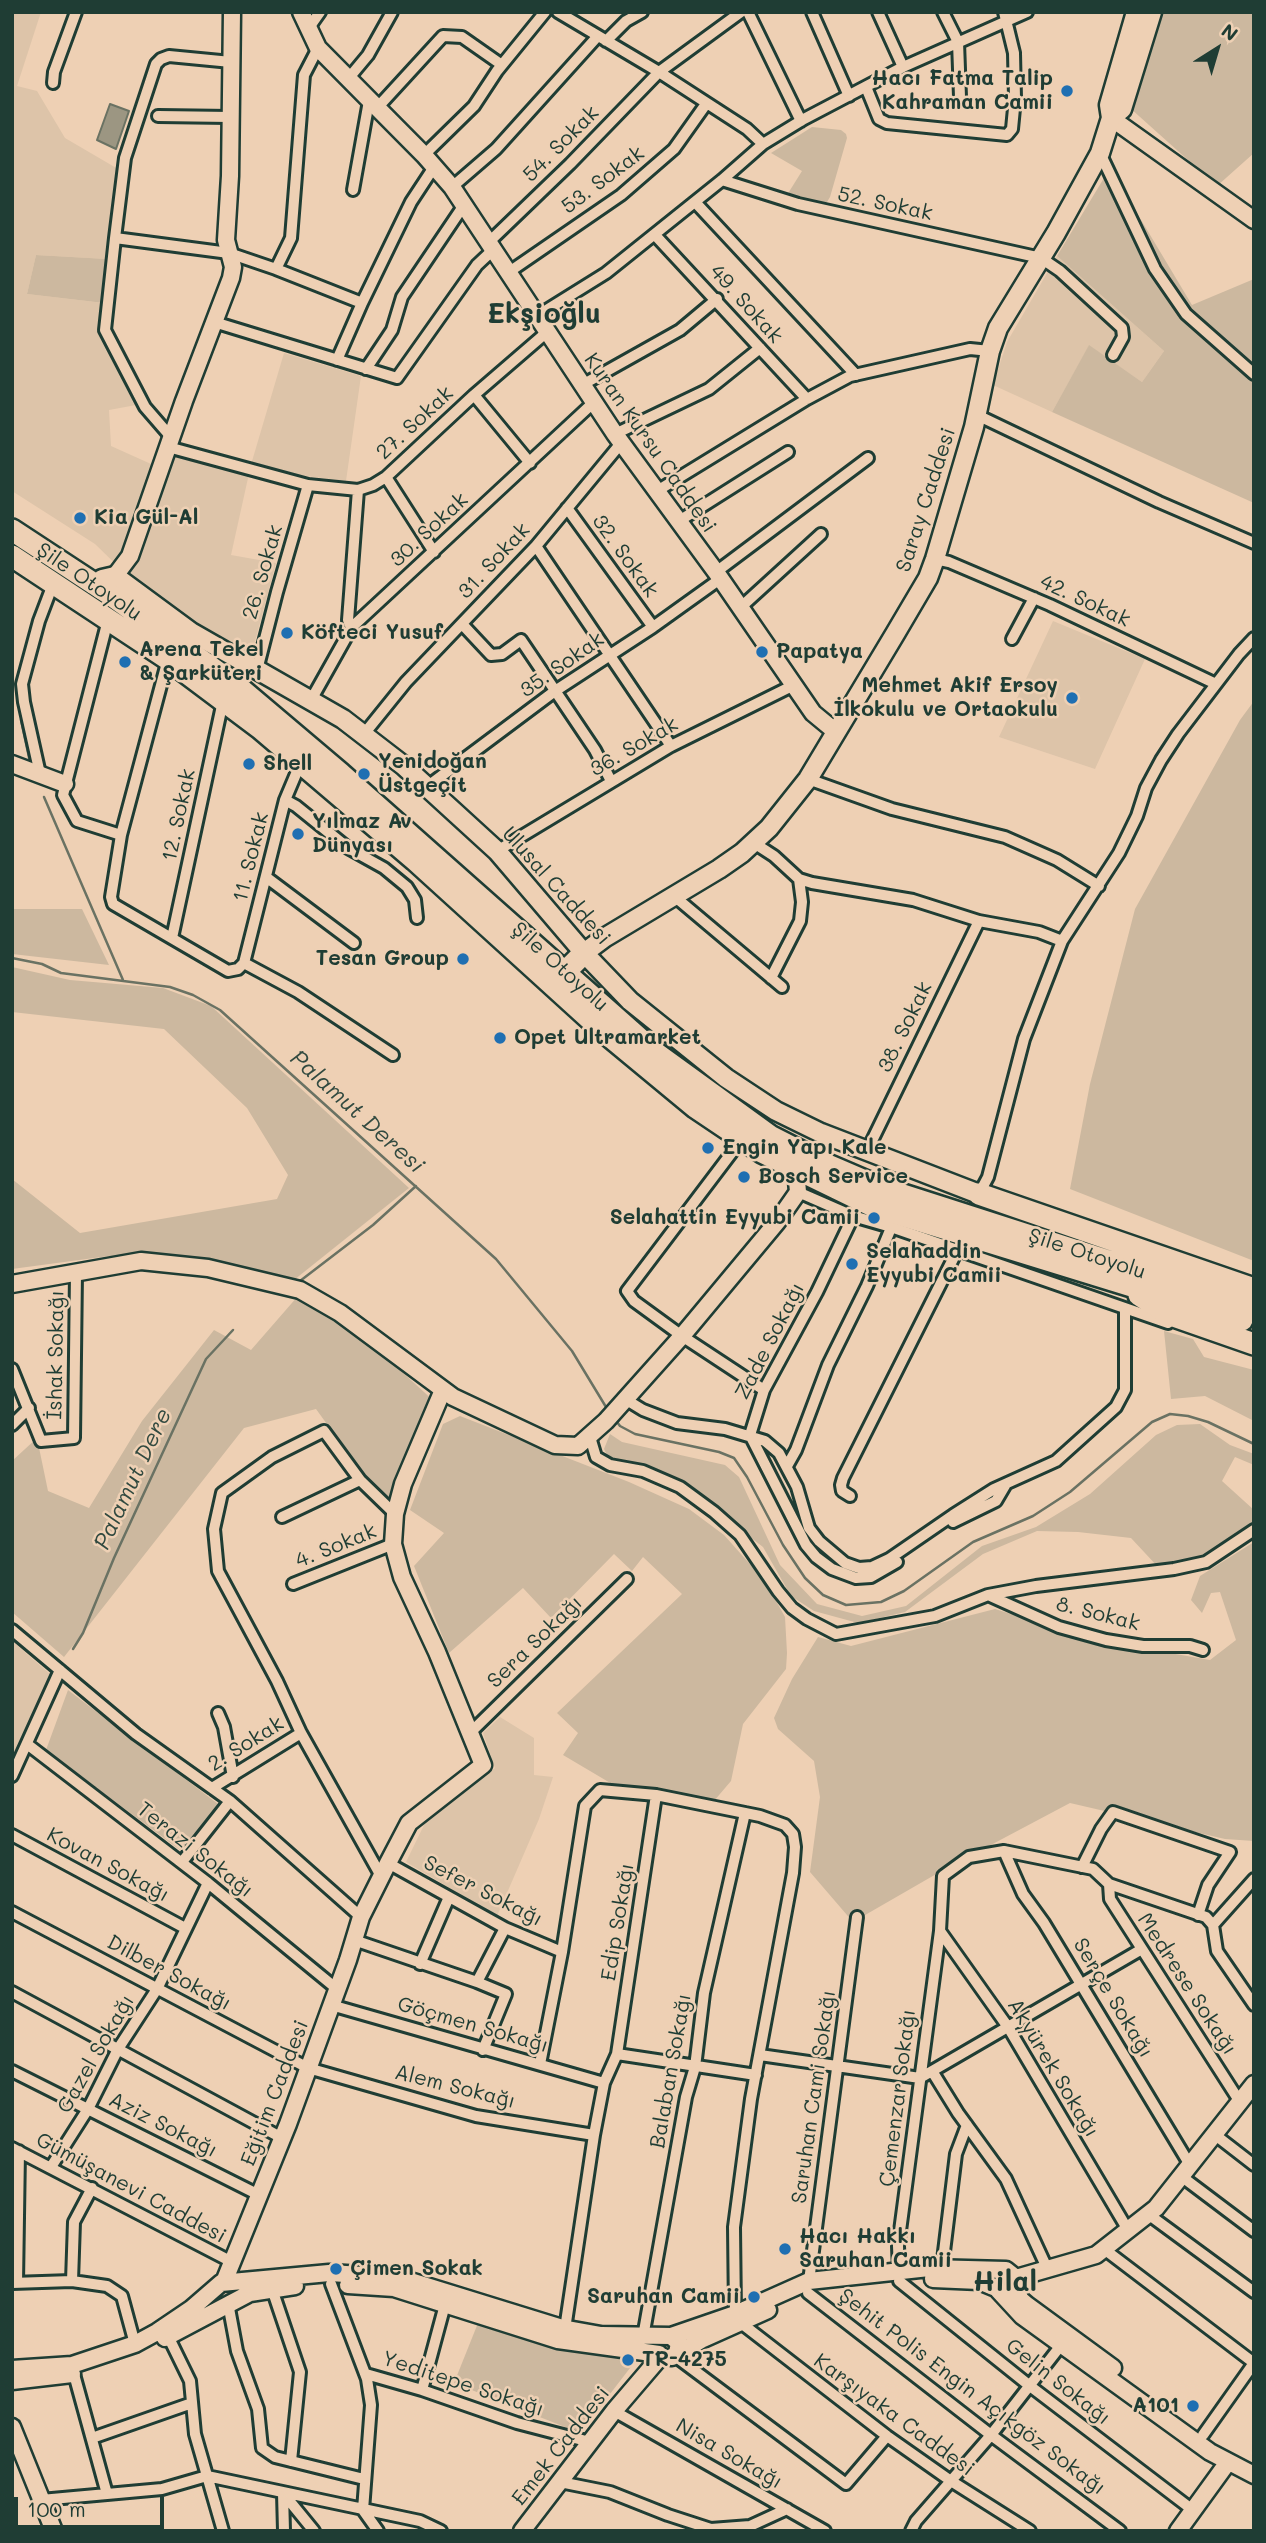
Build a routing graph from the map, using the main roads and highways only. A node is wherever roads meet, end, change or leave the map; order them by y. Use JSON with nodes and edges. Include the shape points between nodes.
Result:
{"nodes":[{"id":1,"x":1136,"y":12,"type":"edge"},
{"id":2,"x":1153,"y":12,"type":"edge"},
{"id":3,"x":1111,"y":118,"type":"junction"},
{"id":4,"x":12,"y":516,"type":"edge"},
{"id":5,"x":12,"y":530,"type":"edge"},
{"id":6,"x":12,"y":556,"type":"edge"},
{"id":7,"x":12,"y":568,"type":"edge"},
{"id":8,"x":108,"y":577,"type":"junction"},
{"id":9,"x":108,"y":620,"type":"junction"},
{"id":10,"x":230,"y":694,"type":"junction"},
{"id":11,"x":584,"y":953,"type":"junction"},
{"id":12,"x":565,"y":972,"type":"junction"},
{"id":13,"x":979,"y":1194,"type":"joint"},
{"id":14,"x":1116,"y":1281,"type":"junction"},
{"id":15,"x":1254,"y":1290,"type":"edge"},
{"id":16,"x":1254,"y":1310,"type":"edge"},
{"id":17,"x":1254,"y":1324,"type":"edge"},
{"id":18,"x":1254,"y":1344,"type":"edge"}],
"edges":[{"from":1,"to":3,"type":"main road","name":"Saray Caddesi","via":[[1109,105]]},
{"from":2,"to":3,"type":"main road","name":"Saray Caddesi","via":[[1122,109]]},
{"from":3,"to":11,"type":"main road","name":"Saray Caddesi","via":[[1100,153],[1006,313],[990,351],[928,578],[807,779],[754,843]]},
{"from":4,"to":8,"type":"highway"},
{"from":5,"to":10,"type":"highway","name":"Şile Otoyolu","via":[[111,595]]},
{"from":6,"to":9,"type":"highway","name":"Şile Otoyolu"},
{"from":7,"to":9,"type":"highway","via":[[50,593]]},
{"from":8,"to":10,"type":"highway"},
{"from":8,"to":11,"type":"main road","name":"Ulusal Caddesi","via":[[364,734],[497,851]]},
{"from":9,"to":10,"type":"highway","name":"Şile Otoyolu"},
{"from":10,"to":12,"type":"highway","name":"Şile Otoyolu","via":[[351,782]]},
{"from":10,"to":14,"type":"highway","name":"Şile Otoyolu","via":[[602,1030],[695,1107],[742,1139],[857,1208]]},
{"from":11,"to":12,"type":"highway"},
{"from":11,"to":13,"type":"main road","name":"Ulusal Caddesi","via":[[630,1000],[726,1078],[776,1111]]},
{"from":12,"to":16,"type":"highway","name":"Şile Otoyolu","via":[[657,1054],[712,1095],[770,1136],[825,1164],[881,1188]]},
{"from":13,"to":15,"type":"highway"},
{"from":14,"to":17,"type":"highway","name":"Şile Otoyolu"},
{"from":14,"to":18,"type":"highway","via":[[1168,1314]]}]}
